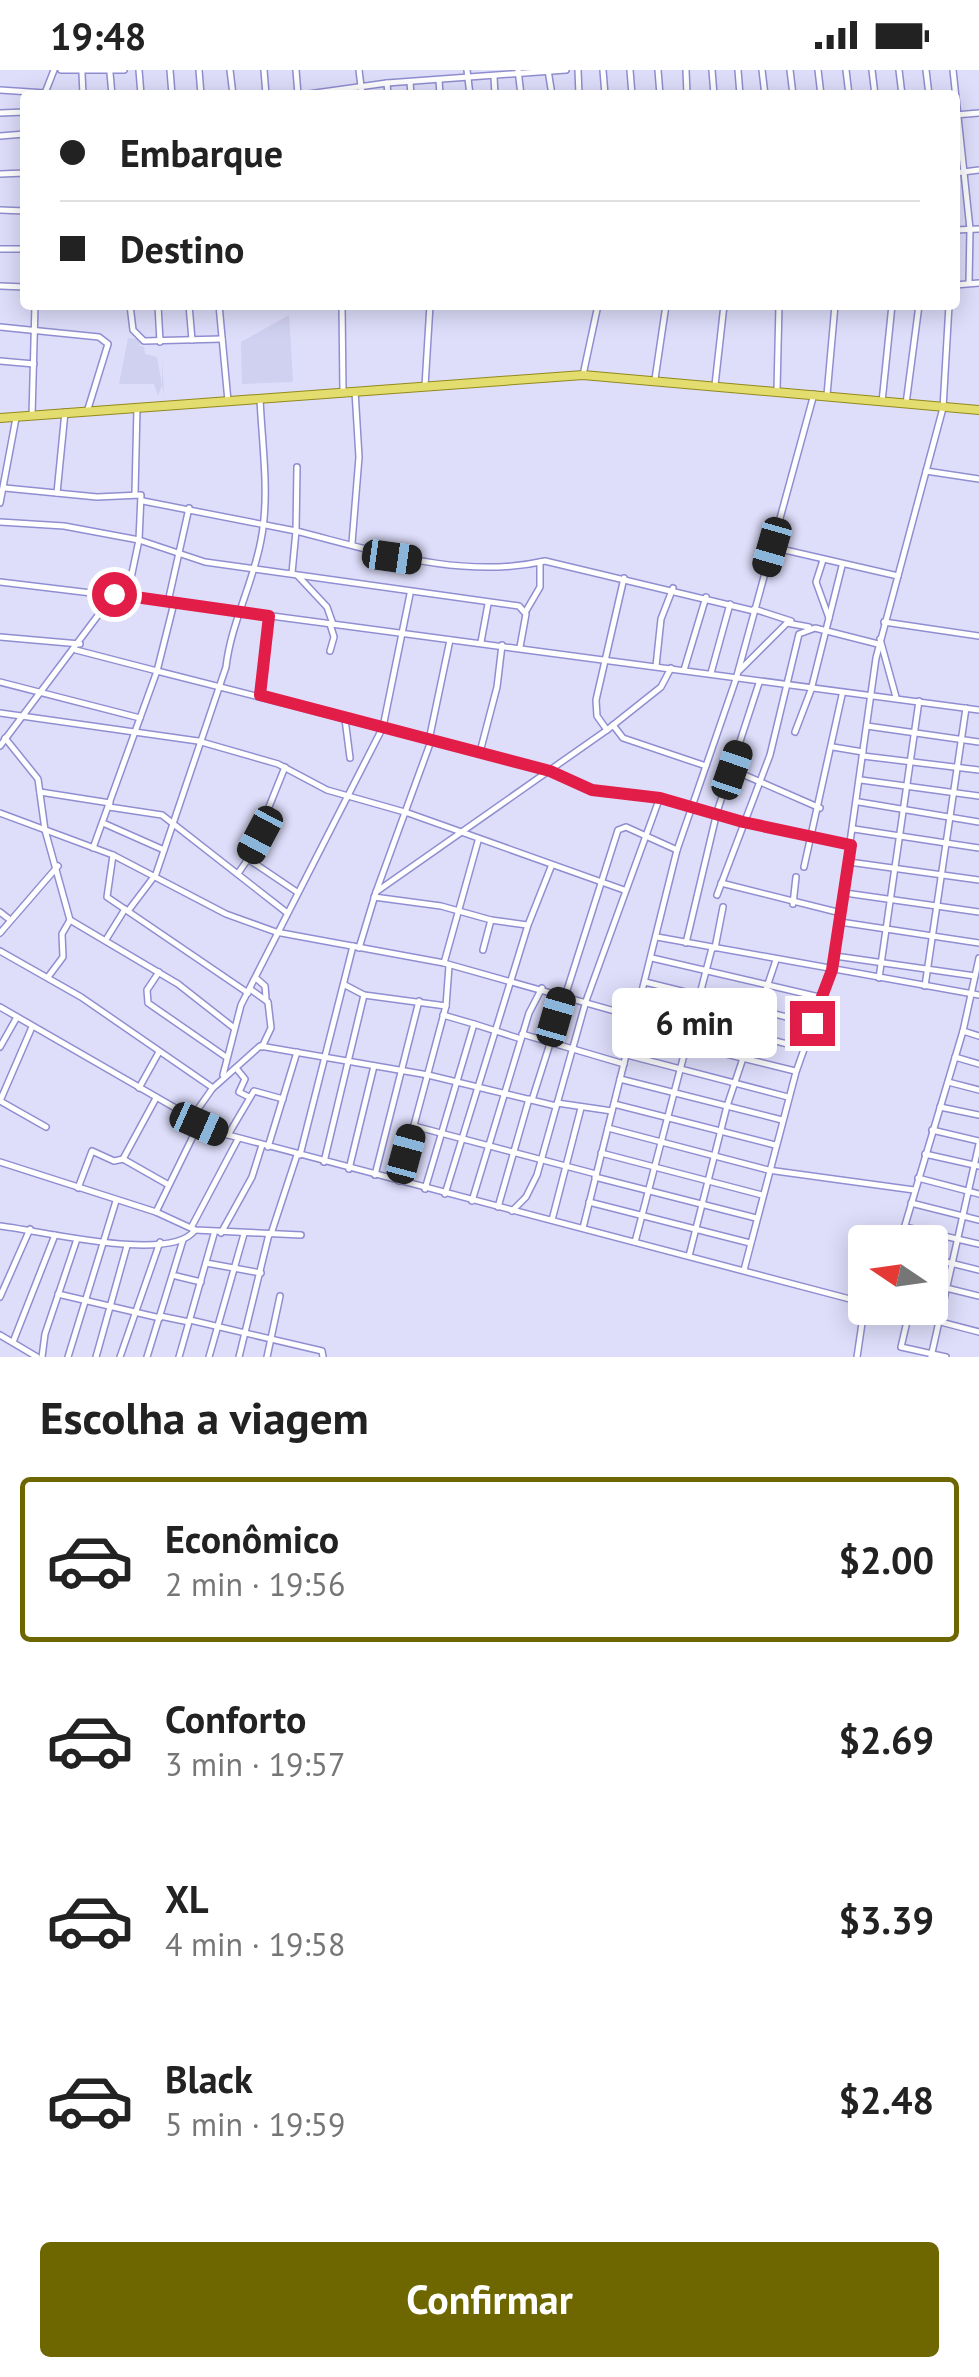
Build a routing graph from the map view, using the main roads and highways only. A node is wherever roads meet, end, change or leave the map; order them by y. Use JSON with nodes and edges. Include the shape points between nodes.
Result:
{"nodes":[{"id":1,"x":979,"y":410,"type":"edge"},
{"id":2,"x":0,"y":418,"type":"edge"}],
"edges":[{"from":1,"to":2,"type":"main road","via":[[583,375]]}]}
